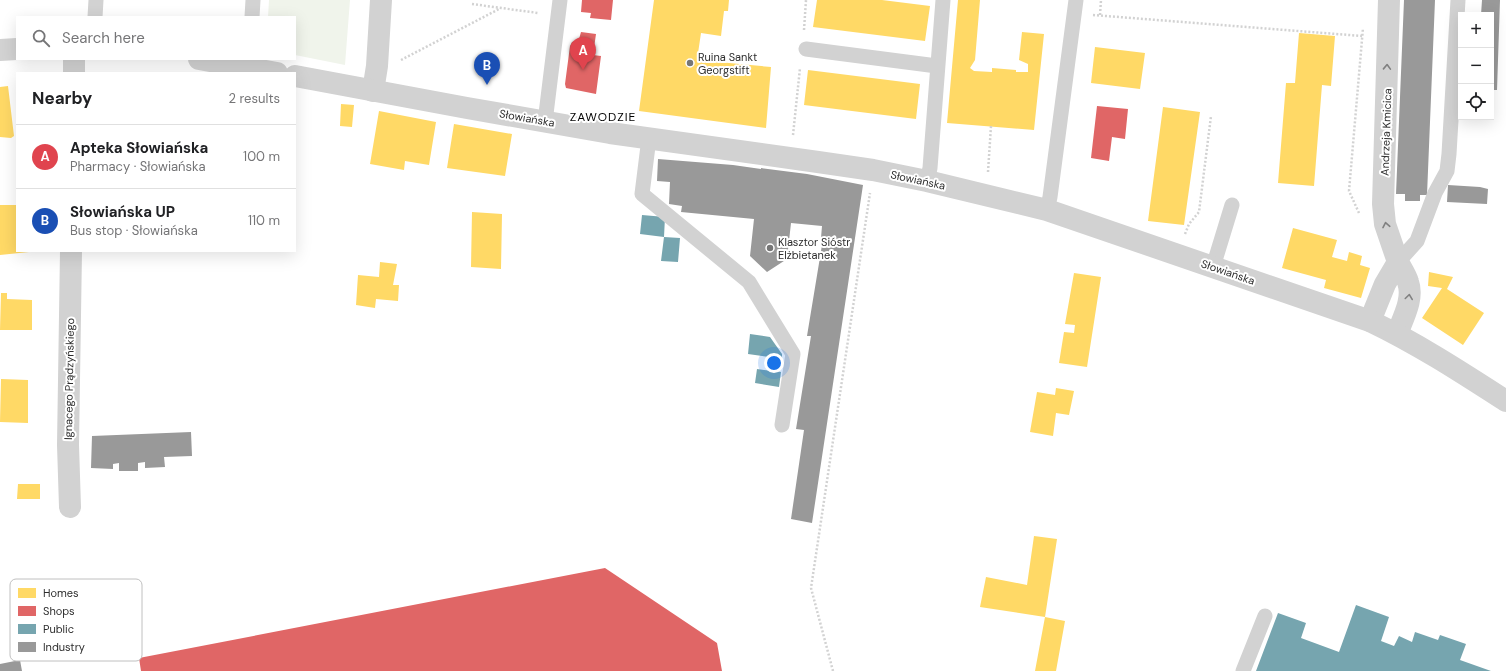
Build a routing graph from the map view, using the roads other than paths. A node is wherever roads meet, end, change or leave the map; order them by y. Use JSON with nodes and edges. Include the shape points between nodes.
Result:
{"nodes":[{"id":1,"x":96,"y":0,"type":"edge"},
{"id":2,"x":253,"y":0,"type":"edge"},
{"id":3,"x":381,"y":0,"type":"edge"},
{"id":4,"x":560,"y":0,"type":"edge"},
{"id":5,"x":943,"y":0,"type":"edge"},
{"id":6,"x":1389,"y":0,"type":"edge"},
{"id":7,"x":1458,"y":0,"type":"edge"},
{"id":8,"x":1075,"y":6,"type":"edge"},
{"id":9,"x":95,"y":16,"type":"edge"},
{"id":10,"x":252,"y":16,"type":"edge"},
{"id":11,"x":16,"y":49,"type":"edge"},
{"id":12,"x":806,"y":49,"type":"road end"},
{"id":13,"x":0,"y":50,"type":"edge"},
{"id":14,"x":74,"y":60,"type":"edge"},
{"id":15,"x":209,"y":60,"type":"edge"},
{"id":16,"x":250,"y":64,"type":"edge"},
{"id":17,"x":937,"y":66,"type":"junction"},
{"id":18,"x":74,"y":72,"type":"edge"},
{"id":19,"x":274,"y":72,"type":"edge"},
{"id":20,"x":296,"y":76,"type":"edge"},
{"id":21,"x":373,"y":91,"type":"junction"},
{"id":22,"x":546,"y":122,"type":"junction"},
{"id":23,"x":650,"y":138,"type":"junction"},
{"id":24,"x":927,"y":181,"type":"junction"},
{"id":25,"x":1232,"y":205,"type":"dead end"},
{"id":26,"x":1047,"y":210,"type":"junction"},
{"id":27,"x":71,"y":252,"type":"edge"},
{"id":28,"x":1398,"y":262,"type":"junction"},
{"id":29,"x":1213,"y":267,"type":"junction"},
{"id":30,"x":1370,"y":321,"type":"junction"},
{"id":31,"x":1397,"y":334,"type":"junction"},
{"id":32,"x":1506,"y":401,"type":"edge"},
{"id":33,"x":782,"y":425,"type":"dead end"},
{"id":34,"x":70,"y":508,"type":"dead end"},
{"id":35,"x":1265,"y":616,"type":"dead end"},
{"id":36,"x":1243,"y":671,"type":"edge"}],
"edges":[{"from":1,"to":9,"type":"lane"},
{"from":2,"to":10,"type":"lane"},
{"from":3,"to":21,"type":"street"},
{"from":4,"to":22,"type":"lane"},
{"from":5,"to":17,"type":"lane"},
{"from":28,"to":6,"type":"street","name":"Andrzeja Kmicica","one_way":true,"via":[[1386,224],[1383,204]]},
{"from":7,"to":28,"type":"lane","via":[[1447,171],[1435,193],[1417,241]]},
{"from":8,"to":26,"type":"lane"},
{"from":11,"to":13,"type":"street"},
{"from":12,"to":17,"type":"lane"},
{"from":14,"to":18,"type":"street"},
{"from":15,"to":16,"type":"street"},
{"from":16,"to":19,"type":"street"},
{"from":17,"to":24,"type":"lane"},
{"from":20,"to":21,"type":"street","name":"Słowiańska"},
{"from":21,"to":22,"type":"street","name":"Słowiańska"},
{"from":22,"to":23,"type":"street","name":"Słowiańska"},
{"from":23,"to":24,"type":"street","name":"Słowiańska","via":[[873,170]]},
{"from":23,"to":33,"type":"lane","via":[[642,194],[749,282],[793,354]]},
{"from":24,"to":26,"type":"street","name":"Słowiańska"},
{"from":25,"to":29,"type":"lane"},
{"from":26,"to":29,"type":"street","name":"Słowiańska"},
{"from":27,"to":34,"type":"street","name":"Ignacego Prądzyńskiego","via":[[68,445]]},
{"from":28,"to":30,"type":"street","via":[[1385,284]]},
{"from":31,"to":28,"type":"street","name":"Andrzeja Kmicica","one_way":true,"via":[[1410,291]]},
{"from":29,"to":30,"type":"street","name":"Słowiańska"},
{"from":30,"to":31,"type":"street","name":"Słowiańska"},
{"from":31,"to":32,"type":"street","name":"Słowiańska"},
{"from":35,"to":36,"type":"lane"}]}
